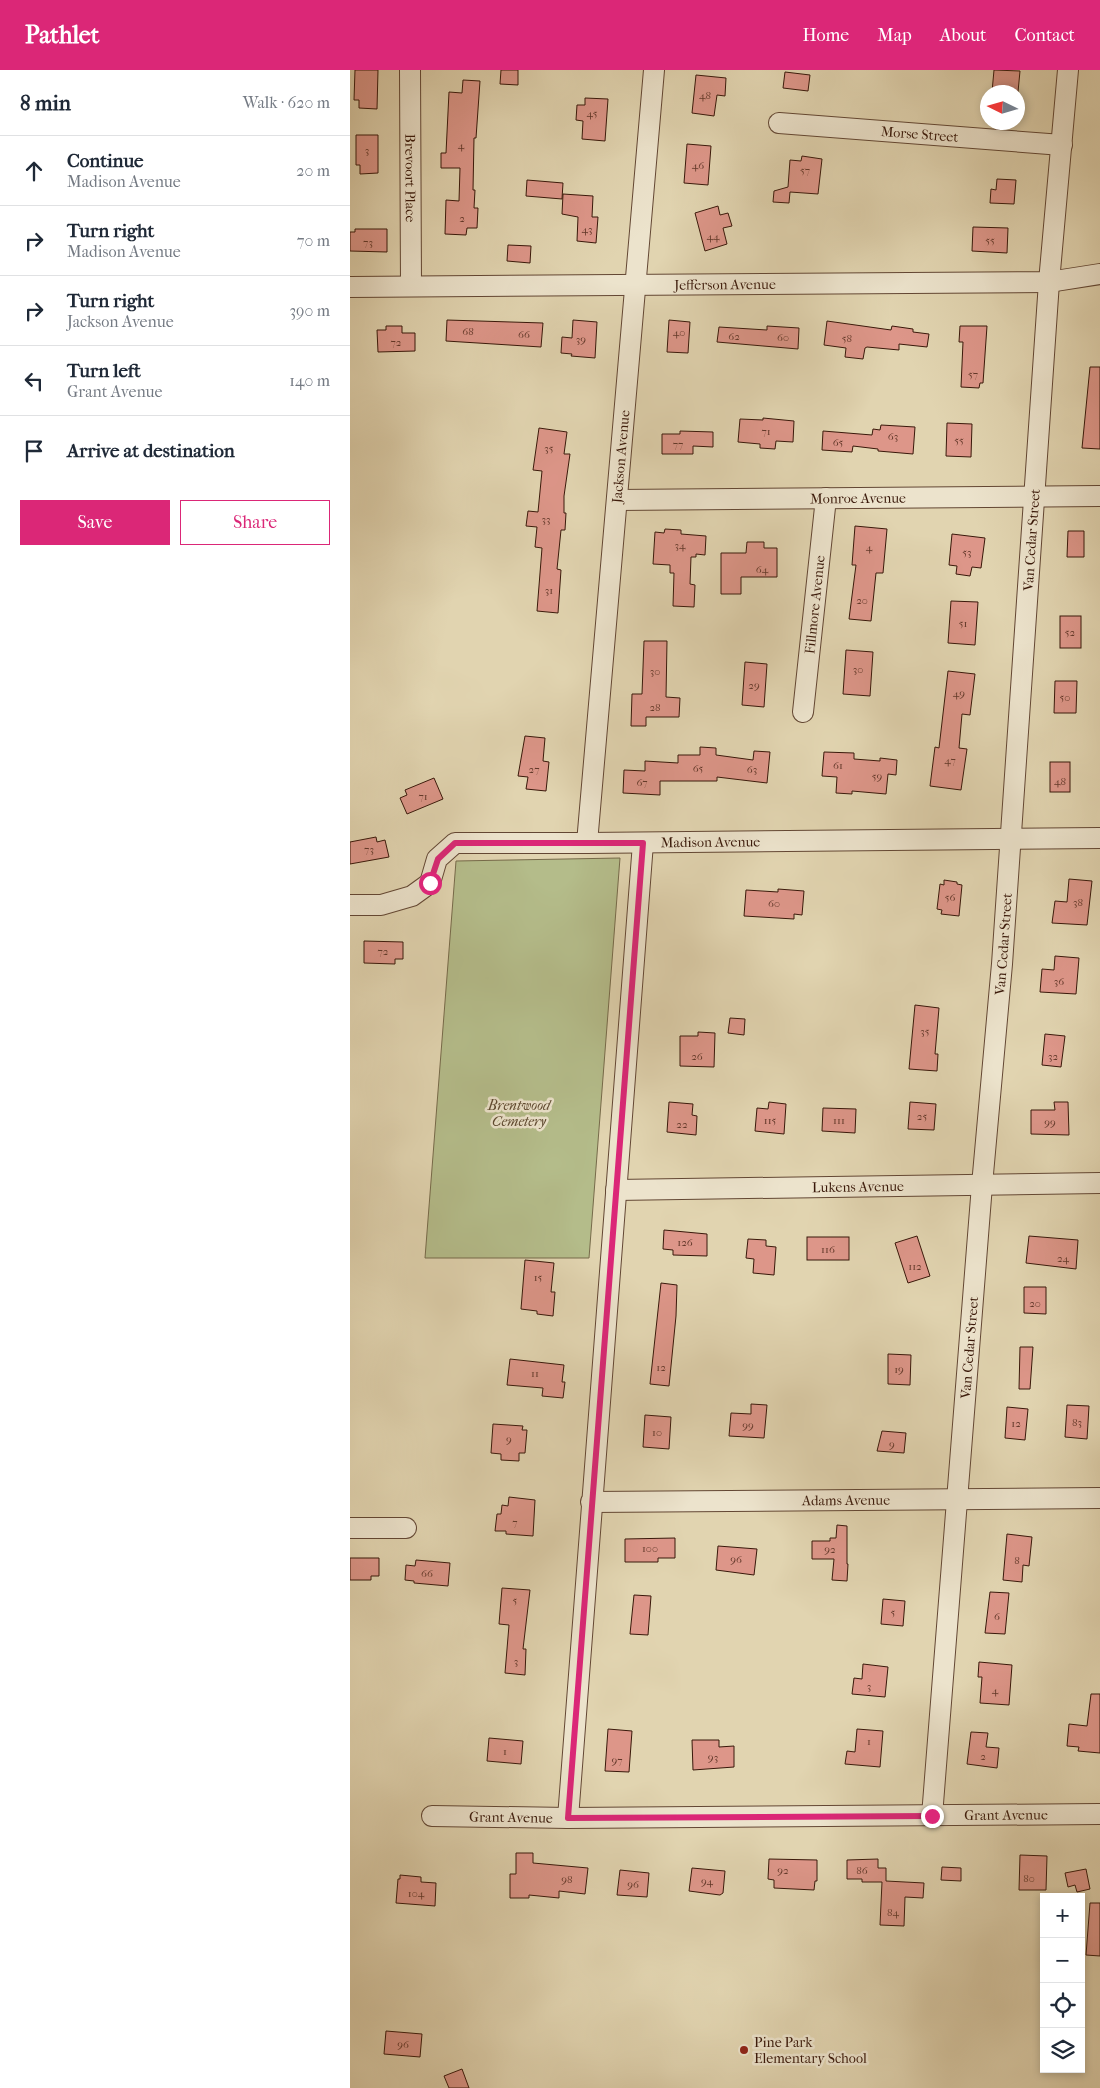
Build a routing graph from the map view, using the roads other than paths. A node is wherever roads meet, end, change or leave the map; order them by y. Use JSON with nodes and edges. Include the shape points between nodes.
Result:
{"nodes":[{"id":1,"x":410,"y":70,"type":"edge"},
{"id":2,"x":654,"y":70,"type":"edge"},
{"id":3,"x":1068,"y":70,"type":"edge"},
{"id":4,"x":779,"y":123,"type":"dead end"},
{"id":5,"x":1062,"y":145,"type":"junction"},
{"id":6,"x":1100,"y":274,"type":"edge"},
{"id":7,"x":1049,"y":282,"type":"junction"},
{"id":8,"x":411,"y":286,"type":"junction"},
{"id":9,"x":635,"y":286,"type":"junction"},
{"id":10,"x":350,"y":287,"type":"edge"},
{"id":11,"x":1035,"y":495,"type":"junction"},
{"id":12,"x":1100,"y":496,"type":"edge"},
{"id":13,"x":826,"y":498,"type":"junction"},
{"id":14,"x":618,"y":500,"type":"junction"},
{"id":15,"x":803,"y":712,"type":"dead end"},
{"id":16,"x":1100,"y":838,"type":"edge"},
{"id":17,"x":1010,"y":839,"type":"junction"},
{"id":18,"x":586,"y":843,"type":"junction"},
{"id":19,"x":643,"y":843,"type":"junction"},
{"id":20,"x":350,"y":906,"type":"edge"},
{"id":21,"x":1100,"y":1183,"type":"edge"},
{"id":22,"x":982,"y":1185,"type":"junction"},
{"id":23,"x":616,"y":1190,"type":"junction"},
{"id":24,"x":1100,"y":1498,"type":"edge"},
{"id":25,"x":956,"y":1500,"type":"junction"},
{"id":26,"x":591,"y":1502,"type":"junction"},
{"id":27,"x":350,"y":1528,"type":"edge"},
{"id":28,"x":406,"y":1528,"type":"dead end"},
{"id":29,"x":1100,"y":1814,"type":"edge"},
{"id":30,"x":432,"y":1816,"type":"dead end"},
{"id":31,"x":932,"y":1816,"type":"junction"},
{"id":32,"x":568,"y":1818,"type":"junction"}],
"edges":[{"from":1,"to":8,"type":"street","name":"Brevoort Place"},
{"from":2,"to":9,"type":"street","name":"Jackson Avenue"},
{"from":3,"to":5,"type":"street","name":"Van Cedar Street"},
{"from":4,"to":5,"type":"street","name":"Morse Street"},
{"from":5,"to":7,"type":"street","name":"Van Cedar Street"},
{"from":6,"to":7,"type":"street","name":"Jefferson Avenue"},
{"from":7,"to":9,"type":"street","name":"Jefferson Avenue"},
{"from":7,"to":11,"type":"street","name":"Van Cedar Street"},
{"from":8,"to":9,"type":"street","name":"Jefferson Avenue"},
{"from":8,"to":10,"type":"street","name":"Jefferson Avenue"},
{"from":9,"to":14,"type":"street","name":"Jackson Avenue"},
{"from":11,"to":12,"type":"street","name":"Monroe Avenue"},
{"from":11,"to":13,"type":"street","name":"Monroe Avenue"},
{"from":11,"to":17,"type":"street","name":"Van Cedar Street"},
{"from":13,"to":14,"type":"street","name":"Monroe Avenue"},
{"from":13,"to":15,"type":"street","name":"Fillmore Avenue"},
{"from":14,"to":18,"type":"street","name":"Jackson Avenue"},
{"from":16,"to":17,"type":"street","name":"Madison Avenue"},
{"from":17,"to":19,"type":"street","name":"Madison Avenue"},
{"from":17,"to":22,"type":"street","name":"Van Cedar Street"},
{"from":18,"to":19,"type":"street","name":"Madison Avenue"},
{"from":18,"to":20,"type":"street","name":"Madison Avenue","via":[[455,843],[438,859],[430,883],[412,896],[381,905]]},
{"from":19,"to":23,"type":"street"},
{"from":21,"to":22,"type":"street","name":"Lukens Avenue"},
{"from":22,"to":23,"type":"street","name":"Lukens Avenue"},
{"from":22,"to":25,"type":"street","name":"Van Cedar Street"},
{"from":23,"to":26,"type":"street"},
{"from":24,"to":25,"type":"street","name":"Adams Avenue"},
{"from":25,"to":26,"type":"street","name":"Adams Avenue"},
{"from":25,"to":31,"type":"street","name":"Van Cedar Street"},
{"from":26,"to":32,"type":"street"},
{"from":27,"to":28,"type":"street"},
{"from":29,"to":31,"type":"street","name":"Grant Avenue"},
{"from":30,"to":32,"type":"street","name":"Grant Avenue"},
{"from":31,"to":32,"type":"street","name":"Grant Avenue"}]}
